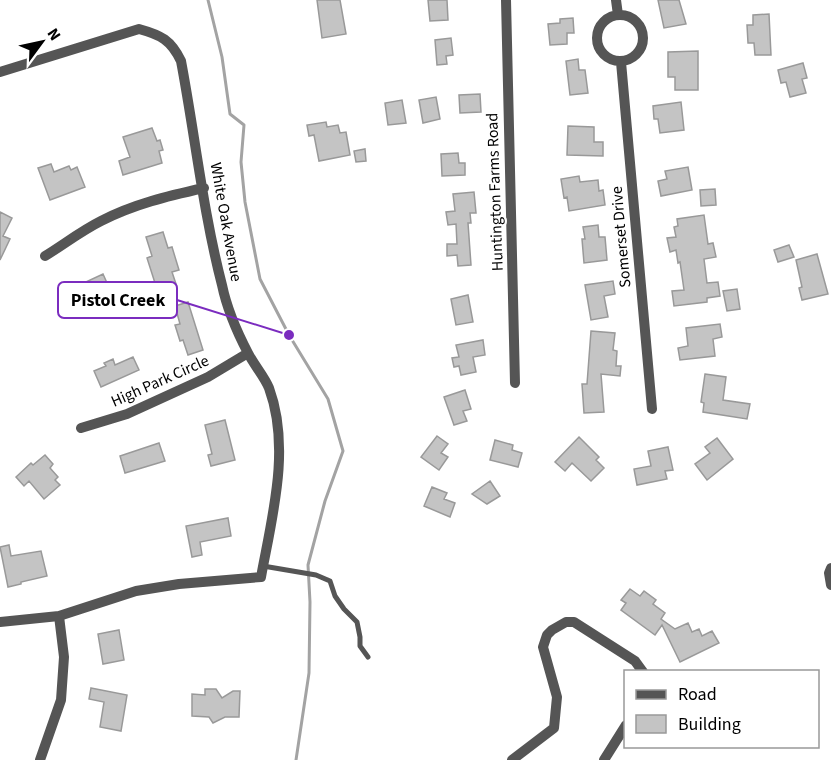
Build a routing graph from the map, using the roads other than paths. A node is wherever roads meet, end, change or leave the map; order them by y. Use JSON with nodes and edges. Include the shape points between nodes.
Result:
{"nodes":[{"id":1,"x":506,"y":0,"type":"edge"},
{"id":2,"x":616,"y":0,"type":"edge"},
{"id":3,"x":618,"y":15,"type":"junction"},
{"id":4,"x":621,"y":62,"type":"junction"},
{"id":5,"x":0,"y":72,"type":"edge"},
{"id":6,"x":204,"y":188,"type":"junction"},
{"id":7,"x":45,"y":256,"type":"dead end"},
{"id":8,"x":248,"y":353,"type":"junction"},
{"id":9,"x":515,"y":383,"type":"dead end"},
{"id":10,"x":652,"y":409,"type":"dead end"},
{"id":11,"x":81,"y":428,"type":"dead end"},
{"id":12,"x":831,"y":568,"type":"edge"},
{"id":13,"x":262,"y":572,"type":"junction"},
{"id":14,"x":831,"y":585,"type":"edge"},
{"id":15,"x":59,"y":616,"type":"junction"},
{"id":16,"x":0,"y":622,"type":"edge"},
{"id":17,"x":368,"y":657,"type":"dead end"},
{"id":18,"x":642,"y":670,"type":"edge"},
{"id":19,"x":624,"y":728,"type":"edge"},
{"id":20,"x":40,"y":760,"type":"edge"},
{"id":21,"x":512,"y":760,"type":"edge"},
{"id":22,"x":604,"y":760,"type":"edge"}],
"edges":[{"from":1,"to":9,"type":"street","name":"Huntington Farms Road"},
{"from":2,"to":3,"type":"street"},
{"from":3,"to":4,"type":"street","via":[[599,28],[597,40],[609,59]]},
{"from":3,"to":4,"type":"street","via":[[630,17],[639,25],[643,37],[641,49],[633,58]]},
{"from":4,"to":10,"type":"street","name":"Somerset Drive"},
{"from":5,"to":6,"type":"street","name":"White Oak Avenue","via":[[124,33],[154,33],[174,46],[181,61]]},
{"from":6,"to":7,"type":"street","via":[[124,210]]},
{"from":6,"to":8,"type":"street","name":"White Oak Avenue","via":[[226,303]]},
{"from":8,"to":11,"type":"street","name":"High Park Circle","via":[[208,377],[127,414]]},
{"from":8,"to":13,"type":"street","name":"White Oak Avenue","via":[[268,386],[277,416],[278,464]]},
{"from":12,"to":14,"type":"street"},
{"from":13,"to":15,"type":"street","via":[[136,591]]},
{"from":13,"to":17,"type":"lane","via":[[297,572],[330,581],[339,602],[357,622],[360,646]]},
{"from":15,"to":16,"type":"street"},
{"from":15,"to":20,"type":"street","via":[[64,657],[61,700]]},
{"from":18,"to":21,"type":"street","via":[[635,661],[574,622],[561,624],[547,635],[543,647],[557,697],[554,728]]},
{"from":19,"to":22,"type":"street"}]}
